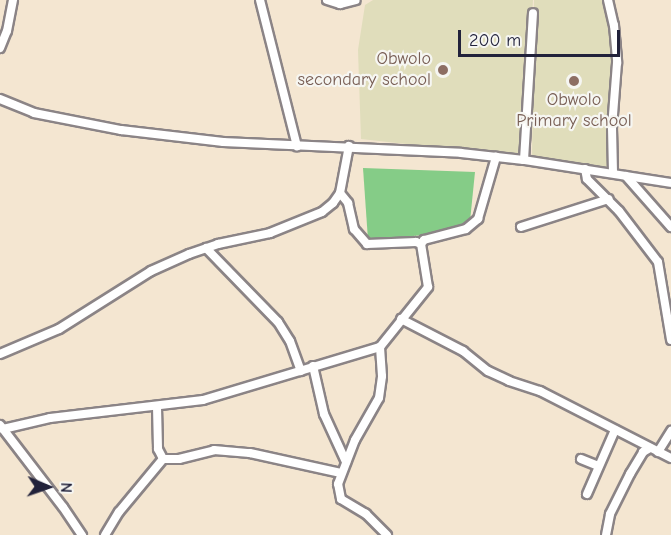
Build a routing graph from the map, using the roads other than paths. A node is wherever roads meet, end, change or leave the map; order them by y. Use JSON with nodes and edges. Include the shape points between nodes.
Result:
{"nodes":[{"id":1,"x":13,"y":0,"type":"edge"},
{"id":2,"x":260,"y":0,"type":"edge"},
{"id":3,"x":327,"y":0,"type":"edge"},
{"id":4,"x":356,"y":0,"type":"edge"},
{"id":5,"x":608,"y":0,"type":"edge"},
{"id":6,"x":340,"y":2,"type":"edge"},
{"id":7,"x":533,"y":13,"type":"dead end"},
{"id":8,"x":0,"y":48,"type":"edge"},
{"id":9,"x":0,"y":99,"type":"edge"},
{"id":10,"x":297,"y":146,"type":"junction"},
{"id":11,"x":349,"y":146,"type":"junction"},
{"id":12,"x":496,"y":157,"type":"junction"},
{"id":13,"x":524,"y":159,"type":"junction"},
{"id":14,"x":585,"y":169,"type":"junction"},
{"id":15,"x":613,"y":173,"type":"junction"},
{"id":16,"x":626,"y":176,"type":"junction"},
{"id":17,"x":671,"y":183,"type":"edge"},
{"id":18,"x":340,"y":193,"type":"junction"},
{"id":19,"x":609,"y":199,"type":"junction"},
{"id":20,"x":521,"y":227,"type":"dead end"},
{"id":21,"x":671,"y":227,"type":"edge"},
{"id":22,"x":421,"y":244,"type":"junction"},
{"id":23,"x":206,"y":248,"type":"junction"},
{"id":24,"x":401,"y":319,"type":"junction"},
{"id":25,"x":671,"y":340,"type":"edge"},
{"id":26,"x":380,"y":347,"type":"junction"},
{"id":27,"x":0,"y":354,"type":"edge"},
{"id":28,"x":313,"y":366,"type":"junction"},
{"id":29,"x":300,"y":371,"type":"junction"},
{"id":30,"x":157,"y":407,"type":"junction"},
{"id":31,"x":2,"y":427,"type":"edge"},
{"id":32,"x":615,"y":430,"type":"junction"},
{"id":33,"x":671,"y":431,"type":"edge"},
{"id":34,"x":650,"y":448,"type":"junction"},
{"id":35,"x":658,"y":452,"type":"junction"},
{"id":36,"x":671,"y":458,"type":"edge"},
{"id":37,"x":163,"y":459,"type":"junction"},
{"id":38,"x":581,"y":459,"type":"dead end"},
{"id":39,"x":346,"y":462,"type":"junction"},
{"id":40,"x":598,"y":466,"type":"junction"},
{"id":41,"x":341,"y":473,"type":"junction"},
{"id":42,"x":586,"y":494,"type":"dead end"},
{"id":43,"x":82,"y":535,"type":"edge"},
{"id":44,"x":105,"y":535,"type":"edge"},
{"id":45,"x":387,"y":535,"type":"edge"},
{"id":46,"x":606,"y":535,"type":"edge"}],
"edges":[{"from":1,"to":8,"type":"street"},
{"from":2,"to":10,"type":"street"},
{"from":3,"to":6,"type":"street"},
{"from":4,"to":6,"type":"street"},
{"from":5,"to":15,"type":"street","via":[[617,63]]},
{"from":7,"to":13,"type":"street"},
{"from":9,"to":10,"type":"street","via":[[75,123],[223,142]]},
{"from":10,"to":11,"type":"street"},
{"from":11,"to":12,"type":"street"},
{"from":11,"to":18,"type":"street"},
{"from":12,"to":13,"type":"street"},
{"from":12,"to":22,"type":"street","via":[[478,219],[466,229],[423,240]]},
{"from":13,"to":14,"type":"street"},
{"from":14,"to":15,"type":"street"},
{"from":14,"to":19,"type":"street","via":[[587,179]]},
{"from":15,"to":16,"type":"street"},
{"from":16,"to":17,"type":"street"},
{"from":16,"to":21,"type":"street"},
{"from":18,"to":22,"type":"street","via":[[348,203],[354,229],[367,244]]},
{"from":18,"to":23,"type":"street","via":[[322,212],[282,228]]},
{"from":19,"to":20,"type":"street"},
{"from":19,"to":25,"type":"street","via":[[658,262]]},
{"from":22,"to":24,"type":"street","via":[[428,288]]},
{"from":23,"to":27,"type":"street","via":[[151,271],[59,329]]},
{"from":23,"to":29,"type":"street","via":[[278,322],[290,341]]},
{"from":24,"to":26,"type":"street"},
{"from":24,"to":32,"type":"street","via":[[463,351],[488,371],[540,391]]},
{"from":26,"to":28,"type":"street"},
{"from":26,"to":39,"type":"street","via":[[379,398]]},
{"from":28,"to":29,"type":"street"},
{"from":28,"to":39,"type":"street","via":[[324,414]]},
{"from":29,"to":30,"type":"street","via":[[212,397]]},
{"from":30,"to":31,"type":"street"},
{"from":30,"to":37,"type":"street","via":[[158,449]]},
{"from":31,"to":43,"type":"street"},
{"from":32,"to":34,"type":"street"},
{"from":32,"to":40,"type":"street"},
{"from":33,"to":35,"type":"street"},
{"from":34,"to":35,"type":"street"},
{"from":34,"to":46,"type":"street","via":[[643,452],[630,474],[610,514]]},
{"from":35,"to":36,"type":"street"},
{"from":37,"to":41,"type":"street","via":[[214,450],[241,452]]},
{"from":37,"to":44,"type":"street"},
{"from":38,"to":40,"type":"street"},
{"from":39,"to":41,"type":"street"},
{"from":40,"to":42,"type":"street"},
{"from":41,"to":45,"type":"street","via":[[341,499],[366,514]]}]}
